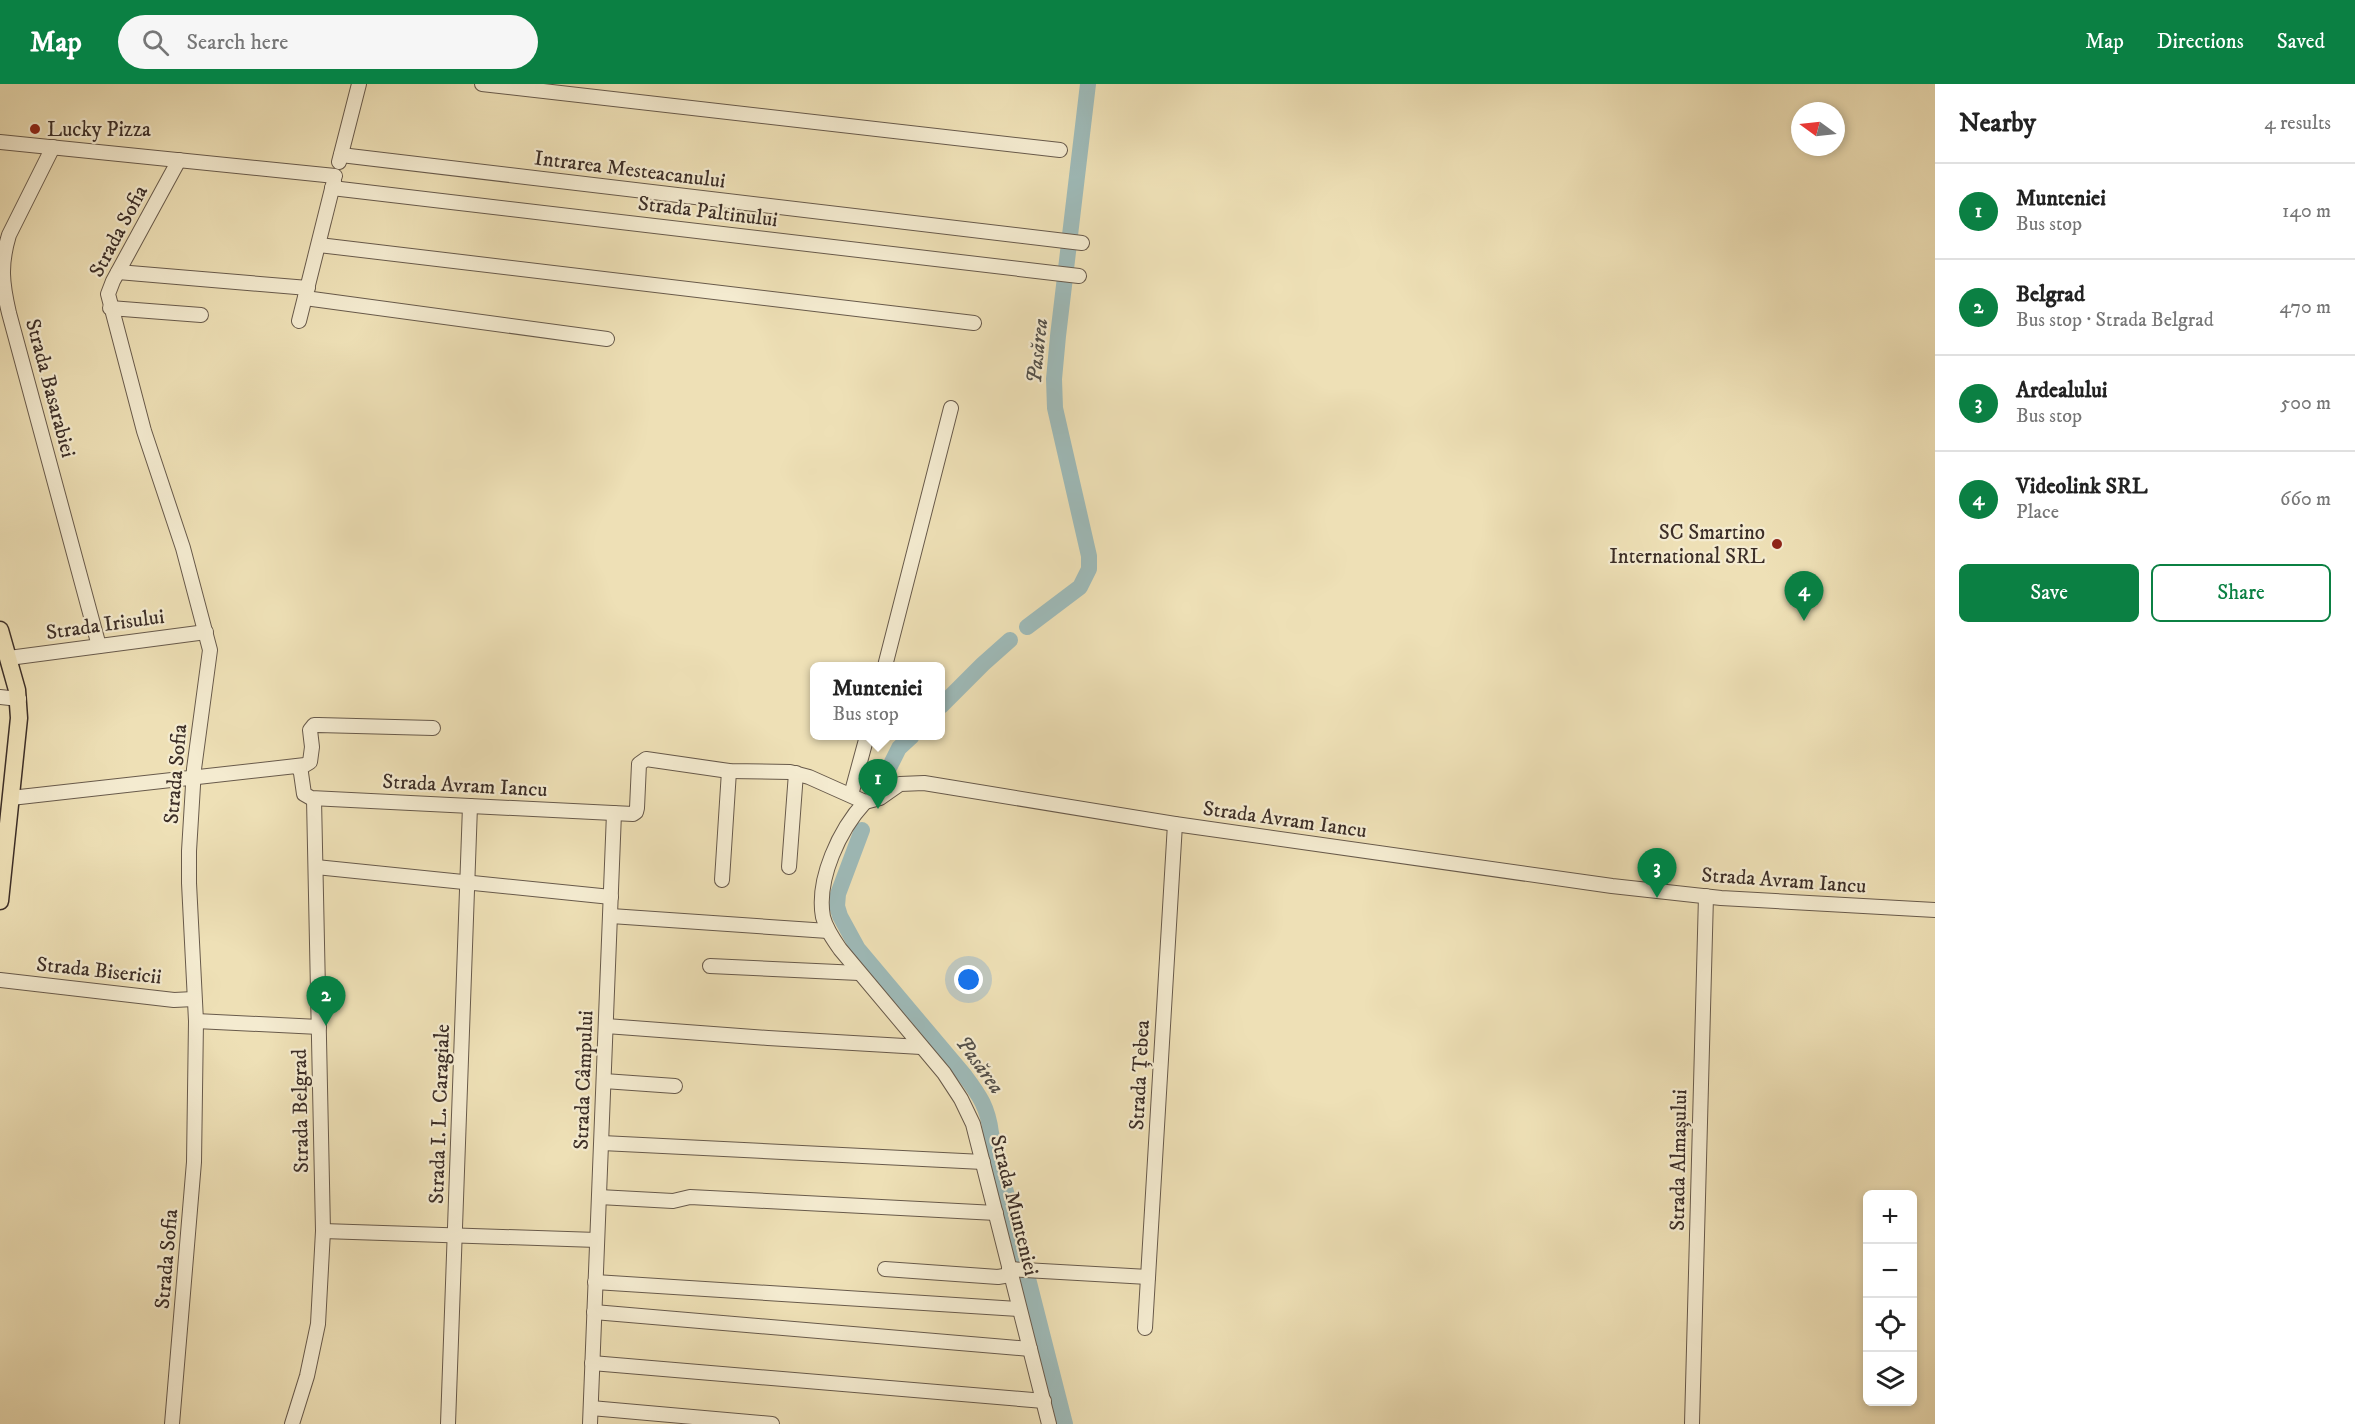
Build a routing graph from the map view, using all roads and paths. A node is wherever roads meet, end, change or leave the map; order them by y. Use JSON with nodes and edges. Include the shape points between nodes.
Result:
{"nodes":[{"id":1,"x":359,"y":84,"type":"edge"},
{"id":2,"x":482,"y":84,"type":"edge"},
{"id":3,"x":0,"y":142,"type":"edge"},
{"id":4,"x":53,"y":147,"type":"junction"},
{"id":5,"x":1060,"y":150,"type":"dead end"},
{"id":6,"x":341,"y":155,"type":"junction"},
{"id":7,"x":179,"y":160,"type":"junction"},
{"id":8,"x":334,"y":182,"type":"junction"},
{"id":9,"x":1082,"y":243,"type":"dead end"},
{"id":10,"x":319,"y":245,"type":"junction"},
{"id":11,"x":118,"y":272,"type":"junction"},
{"id":12,"x":1079,"y":276,"type":"dead end"},
{"id":13,"x":307,"y":293,"type":"junction"},
{"id":14,"x":110,"y":308,"type":"junction"},
{"id":15,"x":201,"y":315,"type":"dead end"},
{"id":16,"x":299,"y":321,"type":"dead end"},
{"id":17,"x":974,"y":323,"type":"dead end"},
{"id":18,"x":607,"y":339,"type":"dead end"},
{"id":19,"x":951,"y":408,"type":"dead end"},
{"id":20,"x":0,"y":630,"type":"edge"},
{"id":21,"x":207,"y":632,"type":"junction"},
{"id":22,"x":99,"y":646,"type":"junction"},
{"id":23,"x":9,"y":658,"type":"junction"},
{"id":24,"x":886,"y":662,"type":"edge"},
{"id":25,"x":0,"y":697,"type":"edge"},
{"id":26,"x":19,"y":699,"type":"junction"},
{"id":27,"x":433,"y":728,"type":"dead end"},
{"id":28,"x":866,"y":740,"type":"edge"},
{"id":29,"x":298,"y":766,"type":"junction"},
{"id":30,"x":729,"y":771,"type":"junction"},
{"id":31,"x":796,"y":773,"type":"junction"},
{"id":32,"x":193,"y":778,"type":"junction"},
{"id":33,"x":851,"y":795,"type":"junction"},
{"id":34,"x":11,"y":798,"type":"junction"},
{"id":35,"x":314,"y":798,"type":"junction"},
{"id":36,"x":865,"y":802,"type":"junction"},
{"id":37,"x":470,"y":806,"type":"junction"},
{"id":38,"x":614,"y":813,"type":"junction"},
{"id":39,"x":1175,"y":824,"type":"junction"},
{"id":40,"x":316,"y":867,"type":"junction"},
{"id":41,"x":789,"y":867,"type":"dead end"},
{"id":42,"x":722,"y":880,"type":"dead end"},
{"id":43,"x":467,"y":883,"type":"junction"},
{"id":44,"x":1706,"y":896,"type":"junction"},
{"id":45,"x":611,"y":897,"type":"junction"},
{"id":46,"x":0,"y":901,"type":"edge"},
{"id":47,"x":1935,"y":910,"type":"edge"},
{"id":48,"x":611,"y":916,"type":"junction"},
{"id":49,"x":828,"y":931,"type":"junction"},
{"id":50,"x":710,"y":966,"type":"dead end"},
{"id":51,"x":859,"y":973,"type":"junction"},
{"id":52,"x":0,"y":980,"type":"edge"},
{"id":53,"x":194,"y":999,"type":"junction"},
{"id":54,"x":196,"y":1021,"type":"junction"},
{"id":55,"x":606,"y":1026,"type":"junction"},
{"id":56,"x":319,"y":1027,"type":"junction"},
{"id":57,"x":921,"y":1047,"type":"junction"},
{"id":58,"x":604,"y":1081,"type":"junction"},
{"id":59,"x":675,"y":1086,"type":"dead end"},
{"id":60,"x":602,"y":1143,"type":"junction"},
{"id":61,"x":983,"y":1162,"type":"junction"},
{"id":62,"x":599,"y":1197,"type":"junction"},
{"id":63,"x":996,"y":1213,"type":"junction"},
{"id":64,"x":323,"y":1231,"type":"junction"},
{"id":65,"x":455,"y":1236,"type":"junction"},
{"id":66,"x":597,"y":1240,"type":"junction"},
{"id":67,"x":885,"y":1269,"type":"dead end"},
{"id":68,"x":1017,"y":1271,"type":"junction"},
{"id":69,"x":1148,"y":1277,"type":"junction"},
{"id":70,"x":595,"y":1282,"type":"junction"},
{"id":71,"x":1019,"y":1309,"type":"junction"},
{"id":72,"x":594,"y":1312,"type":"junction"},
{"id":73,"x":1145,"y":1328,"type":"dead end"},
{"id":74,"x":1030,"y":1349,"type":"junction"},
{"id":75,"x":592,"y":1363,"type":"junction"},
{"id":76,"x":1044,"y":1401,"type":"junction"},
{"id":77,"x":591,"y":1408,"type":"junction"},
{"id":78,"x":172,"y":1424,"type":"edge"},
{"id":79,"x":292,"y":1424,"type":"edge"},
{"id":80,"x":448,"y":1424,"type":"edge"},
{"id":81,"x":590,"y":1424,"type":"edge"},
{"id":82,"x":772,"y":1424,"type":"edge"},
{"id":83,"x":1049,"y":1424,"type":"edge"},
{"id":84,"x":1692,"y":1424,"type":"edge"}],
"edges":[{"from":1,"to":6,"type":"street"},
{"from":2,"to":5,"type":"street"},
{"from":3,"to":4,"type":"street","name":"Strada Paltinului"},
{"from":4,"to":7,"type":"street","name":"Strada Paltinului"},
{"from":4,"to":22,"type":"street","name":"Strada Basarabiei","via":[[9,235],[1,272]]},
{"from":6,"to":8,"type":"street"},
{"from":6,"to":9,"type":"street","name":"Intrarea Mesteacanului"},
{"from":7,"to":8,"type":"street","name":"Strada Paltinului"},
{"from":7,"to":11,"type":"street","name":"Strada Sofia"},
{"from":8,"to":10,"type":"street"},
{"from":8,"to":12,"type":"street","name":"Strada Paltinului"},
{"from":10,"to":13,"type":"street"},
{"from":10,"to":17,"type":"street"},
{"from":11,"to":13,"type":"street"},
{"from":11,"to":14,"type":"street","name":"Strada Sofia","via":[[108,294]]},
{"from":13,"to":16,"type":"street"},
{"from":13,"to":18,"type":"street"},
{"from":14,"to":15,"type":"street"},
{"from":14,"to":21,"type":"street","name":"Strada Sofia"},
{"from":19,"to":24,"type":"street"},
{"from":20,"to":23,"type":"main road"},
{"from":21,"to":22,"type":"street","name":"Strada Irisului"},
{"from":21,"to":32,"type":"street","name":"Strada Sofia","via":[[209,662]]},
{"from":22,"to":23,"type":"street","name":"Strada Irisului"},
{"from":23,"to":26,"type":"main road"},
{"from":25,"to":26,"type":"street"},
{"from":26,"to":34,"type":"main road"},
{"from":27,"to":29,"type":"street","via":[[314,725],[310,734],[310,762]]},
{"from":28,"to":33,"type":"street"},
{"from":29,"to":32,"type":"street"},
{"from":29,"to":35,"type":"street","name":"Strada Belgrad","via":[[304,794]]},
{"from":30,"to":31,"type":"street"},
{"from":30,"to":38,"type":"street","via":[[642,760],[636,812]]},
{"from":30,"to":42,"type":"street"},
{"from":31,"to":33,"type":"street"},
{"from":31,"to":41,"type":"street"},
{"from":32,"to":34,"type":"street"},
{"from":32,"to":53,"type":"street","name":"Strada Sofia","via":[[189,883]]},
{"from":33,"to":36,"type":"street"},
{"from":34,"to":46,"type":"main road"},
{"from":35,"to":37,"type":"street","name":"Strada Avram Iancu"},
{"from":35,"to":40,"type":"street","name":"Strada Belgrad"},
{"from":36,"to":39,"type":"street","name":"Strada Avram Iancu","via":[[880,798],[900,784],[916,782]]},
{"from":36,"to":49,"type":"street","name":"Strada Munteniei","via":[[846,827],[824,884],[822,907]]},
{"from":37,"to":38,"type":"street","name":"Strada Avram Iancu"},
{"from":37,"to":43,"type":"street","name":"Strada I. L. Caragiale"},
{"from":38,"to":45,"type":"street","name":"Strada Câmpului"},
{"from":39,"to":44,"type":"street","name":"Strada Avram Iancu"},
{"from":39,"to":69,"type":"street","name":"Strada Țebea"},
{"from":40,"to":43,"type":"street"},
{"from":40,"to":56,"type":"street","name":"Strada Belgrad"},
{"from":43,"to":45,"type":"street"},
{"from":43,"to":65,"type":"street","name":"Strada I. L. Caragiale"},
{"from":44,"to":47,"type":"street","name":"Strada Avram Iancu"},
{"from":44,"to":84,"type":"street","name":"Strada Almașului"},
{"from":45,"to":48,"type":"street","name":"Strada Câmpului"},
{"from":48,"to":49,"type":"street"},
{"from":48,"to":55,"type":"street","name":"Strada Câmpului"},
{"from":49,"to":51,"type":"street","name":"Strada Munteniei"},
{"from":50,"to":51,"type":"street"},
{"from":51,"to":57,"type":"street","name":"Strada Munteniei"},
{"from":52,"to":53,"type":"street","name":"Strada Bisericii"},
{"from":53,"to":54,"type":"street","name":"Strada Sofia"},
{"from":54,"to":56,"type":"street"},
{"from":54,"to":78,"type":"street","name":"Strada Sofia","via":[[194,1162]]},
{"from":55,"to":57,"type":"street"},
{"from":55,"to":58,"type":"street","name":"Strada Câmpului"},
{"from":56,"to":64,"type":"street","name":"Strada Belgrad"},
{"from":57,"to":61,"type":"street","name":"Strada Munteniei","via":[[961,1099],[973,1124]]},
{"from":58,"to":59,"type":"street"},
{"from":58,"to":60,"type":"street","name":"Strada Câmpului"},
{"from":60,"to":61,"type":"street"},
{"from":60,"to":62,"type":"street","name":"Strada Câmpului"},
{"from":61,"to":63,"type":"street","name":"Strada Munteniei"},
{"from":62,"to":63,"type":"street","via":[[673,1201],[690,1197]]},
{"from":62,"to":66,"type":"street","name":"Strada Câmpului"},
{"from":63,"to":68,"type":"street","name":"Strada Munteniei"},
{"from":64,"to":65,"type":"street"},
{"from":64,"to":79,"type":"street","name":"Strada Belgrad","via":[[318,1324]]},
{"from":65,"to":66,"type":"street"},
{"from":65,"to":80,"type":"street","name":"Strada I. L. Caragiale"},
{"from":66,"to":70,"type":"street","name":"Strada Câmpului"},
{"from":67,"to":68,"type":"street","via":[[998,1277]]},
{"from":68,"to":69,"type":"street"},
{"from":68,"to":71,"type":"street","name":"Strada Munteniei"},
{"from":69,"to":73,"type":"street","name":"Strada Țebea"},
{"from":70,"to":71,"type":"street"},
{"from":70,"to":72,"type":"street","name":"Strada Câmpului"},
{"from":71,"to":74,"type":"street","name":"Strada Munteniei"},
{"from":72,"to":74,"type":"street"},
{"from":72,"to":75,"type":"street","name":"Strada Câmpului"},
{"from":74,"to":76,"type":"street","name":"Strada Munteniei"},
{"from":75,"to":76,"type":"street"},
{"from":75,"to":77,"type":"street","name":"Strada Câmpului"},
{"from":76,"to":83,"type":"street","name":"Strada Munteniei"},
{"from":77,"to":81,"type":"street","name":"Strada Câmpului"},
{"from":77,"to":82,"type":"street"}]}
